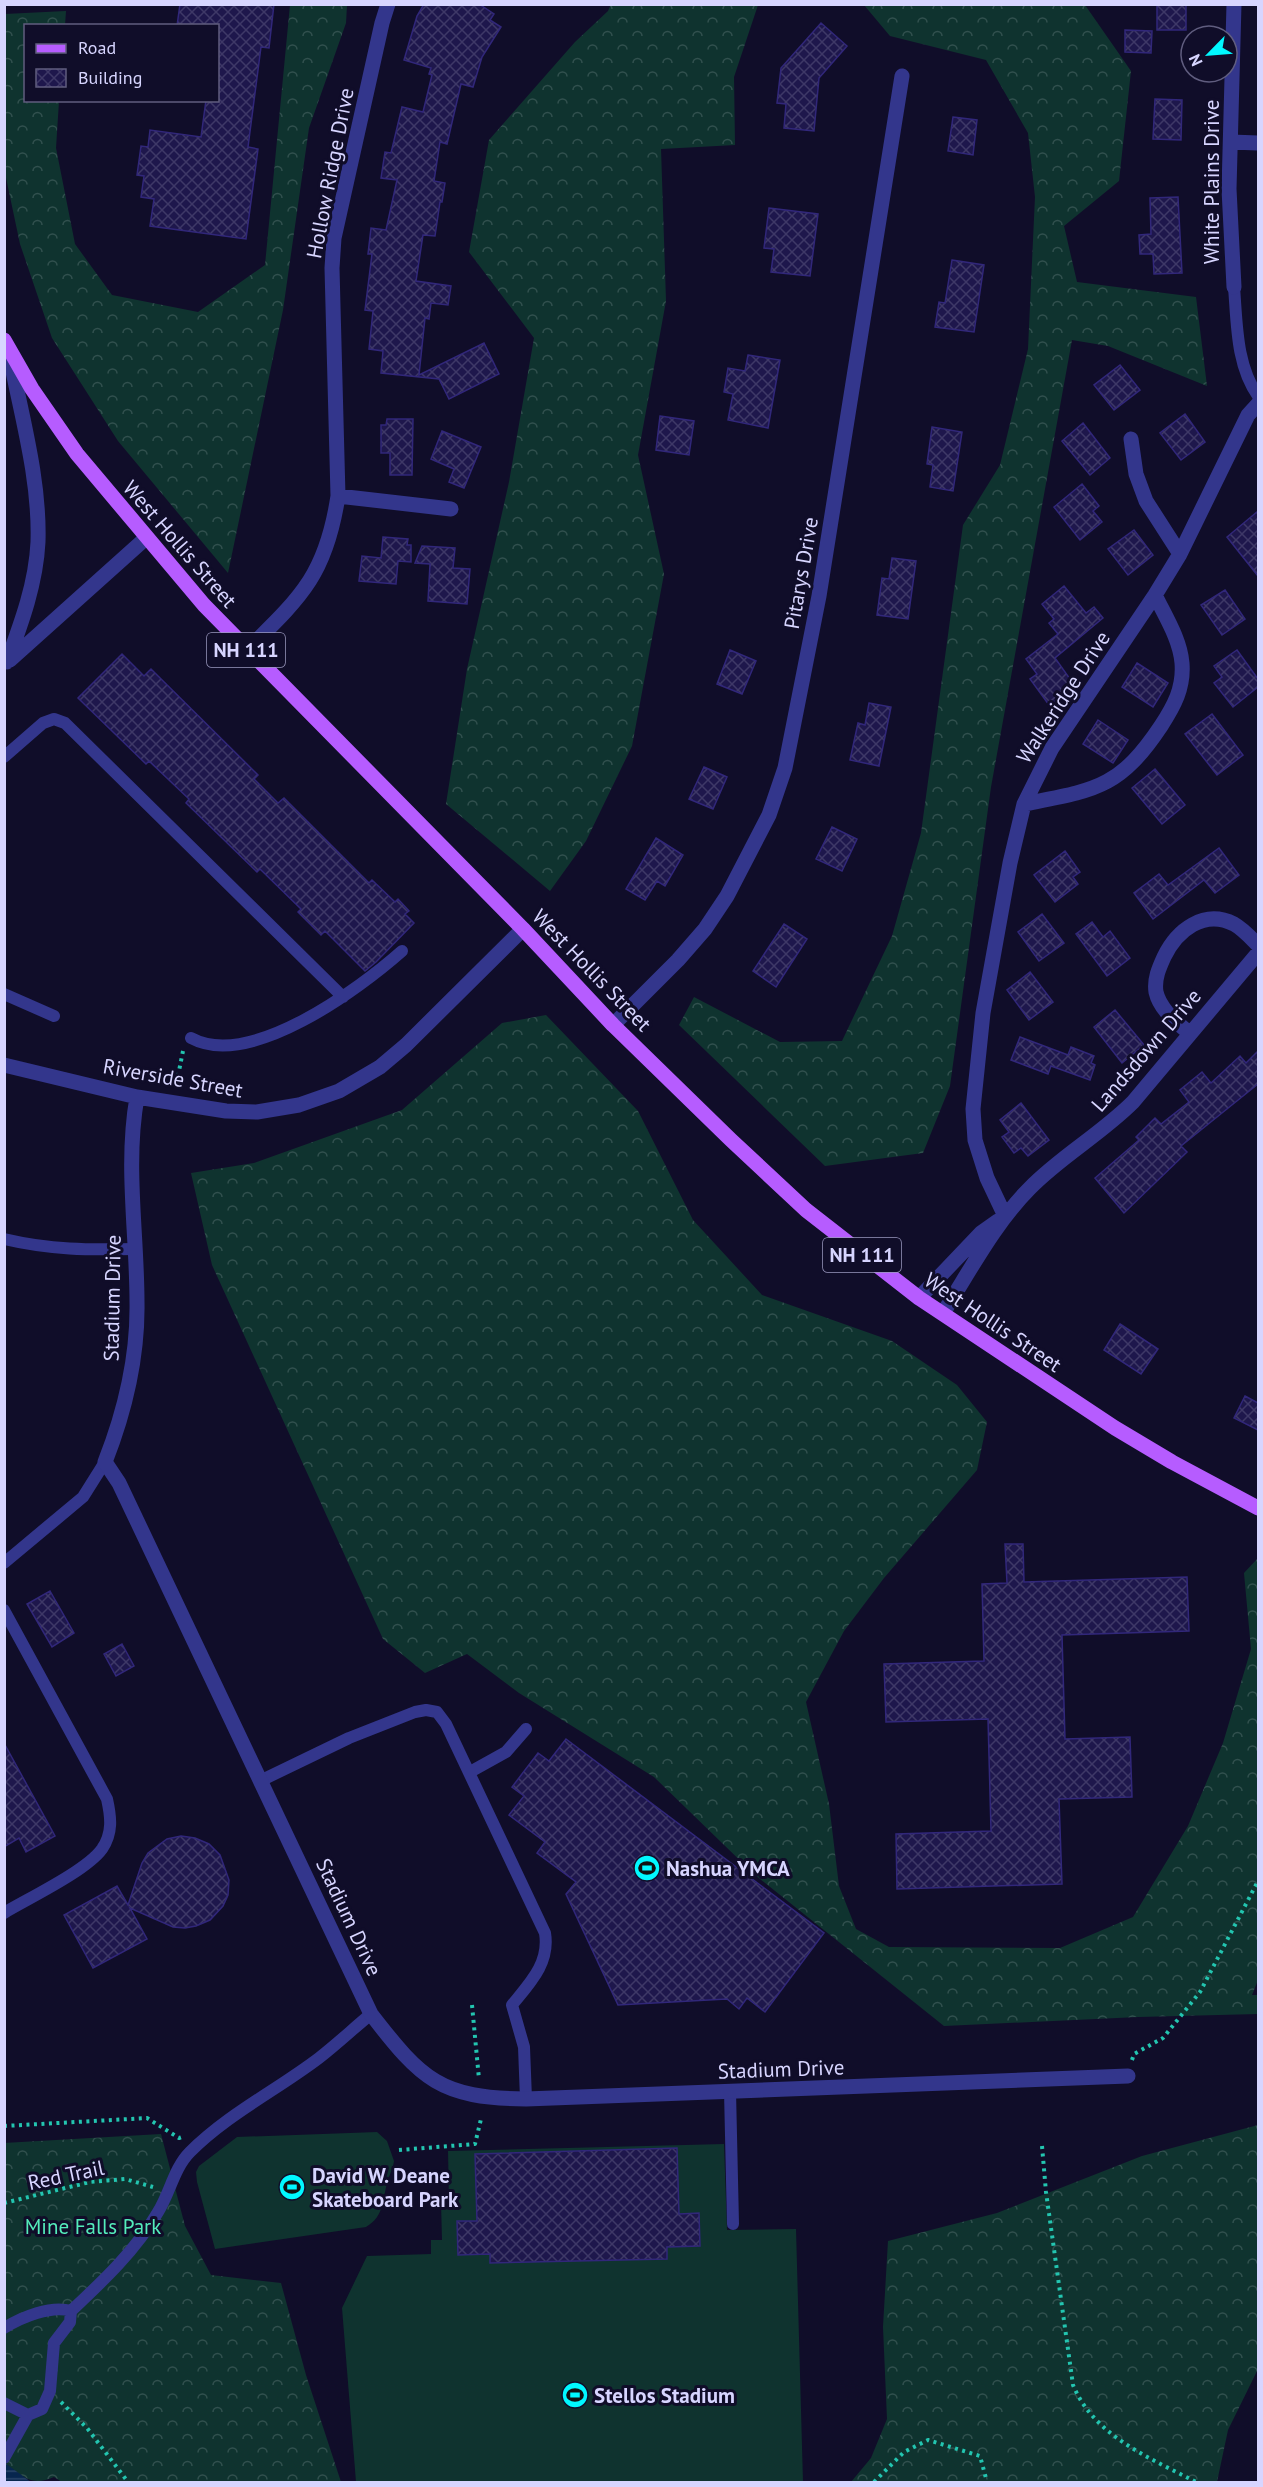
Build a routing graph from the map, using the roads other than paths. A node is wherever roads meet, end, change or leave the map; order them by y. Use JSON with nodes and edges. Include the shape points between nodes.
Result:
{"nodes":[{"id":1,"x":388,"y":4,"type":"edge"},
{"id":2,"x":1234,"y":4,"type":"edge"},
{"id":3,"x":902,"y":76,"type":"dead end"},
{"id":4,"x":1231,"y":142,"type":"junction"},
{"id":5,"x":1258,"y":143,"type":"edge"},
{"id":6,"x":1234,"y":287,"type":"joint"},
{"id":7,"x":6,"y":343,"type":"edge"},
{"id":8,"x":1258,"y":396,"type":"edge"},
{"id":9,"x":1258,"y":404,"type":"edge"},
{"id":10,"x":1131,"y":439,"type":"dead end"},
{"id":11,"x":338,"y":496,"type":"junction"},
{"id":12,"x":451,"y":509,"type":"dead end"},
{"id":13,"x":146,"y":538,"type":"junction"},
{"id":14,"x":1180,"y":554,"type":"junction"},
{"id":15,"x":1155,"y":595,"type":"junction"},
{"id":16,"x":246,"y":651,"type":"junction"},
{"id":17,"x":6,"y":664,"type":"edge"},
{"id":18,"x":4,"y":757,"type":"edge"},
{"id":19,"x":1024,"y":804,"type":"junction"},
{"id":20,"x":523,"y":929,"type":"junction"},
{"id":21,"x":1258,"y":945,"type":"edge"},
{"id":22,"x":402,"y":951,"type":"dead end"},
{"id":23,"x":1258,"y":953,"type":"edge"},
{"id":24,"x":4,"y":994,"type":"edge"},
{"id":25,"x":343,"y":997,"type":"junction"},
{"id":26,"x":54,"y":1016,"type":"dead end"},
{"id":27,"x":613,"y":1025,"type":"junction"},
{"id":28,"x":1190,"y":1034,"type":"junction"},
{"id":29,"x":191,"y":1038,"type":"road end"},
{"id":30,"x":4,"y":1065,"type":"edge"},
{"id":31,"x":137,"y":1097,"type":"junction"},
{"id":32,"x":1005,"y":1216,"type":"junction"},
{"id":33,"x":4,"y":1239,"type":"edge"},
{"id":34,"x":135,"y":1249,"type":"junction"},
{"id":35,"x":919,"y":1298,"type":"junction"},
{"id":36,"x":943,"y":1313,"type":"junction"},
{"id":37,"x":105,"y":1462,"type":"junction"},
{"id":38,"x":1258,"y":1508,"type":"edge"},
{"id":39,"x":4,"y":1563,"type":"edge"},
{"id":40,"x":4,"y":1610,"type":"edge"},
{"id":41,"x":526,"y":1729,"type":"dead end"},
{"id":42,"x":470,"y":1772,"type":"junction"},
{"id":43,"x":260,"y":1781,"type":"junction"},
{"id":44,"x":4,"y":1913,"type":"edge"},
{"id":45,"x":371,"y":2014,"type":"junction"},
{"id":46,"x":1128,"y":2076,"type":"road end"},
{"id":47,"x":730,"y":2091,"type":"junction"},
{"id":48,"x":526,"y":2099,"type":"junction"},
{"id":49,"x":733,"y":2224,"type":"dead end"},
{"id":50,"x":71,"y":2311,"type":"junction"},
{"id":51,"x":4,"y":2328,"type":"edge"},
{"id":52,"x":4,"y":2403,"type":"edge"},
{"id":53,"x":28,"y":2415,"type":"junction"},
{"id":54,"x":4,"y":2458,"type":"edge"}],
"edges":[{"from":1,"to":11,"type":"street","name":"Hollow Ridge Drive","via":[[334,237]]},
{"from":2,"to":4,"type":"street","name":"White Plains Drive"},
{"from":3,"to":27,"type":"street","name":"Pitarys Drive","via":[[819,596],[785,768],[769,815],[711,921]]},
{"from":4,"to":5,"type":"street"},
{"from":4,"to":6,"type":"street","name":"White Plains Drive"},
{"from":6,"to":8,"type":"lane","via":[[1243,363]]},
{"from":7,"to":13,"type":"main road","name":"West Hollis Street","number":"NH 111","via":[[59,429]]},
{"from":7,"to":17,"type":"street","via":[[29,454],[38,542],[29,598]]},
{"from":9,"to":14,"type":"street","name":"Walkeridge Drive","via":[[1248,415]]},
{"from":10,"to":14,"type":"street","via":[[1136,474],[1146,501]]},
{"from":11,"to":12,"type":"street"},
{"from":11,"to":16,"type":"street","name":"Hollow Ridge Drive","via":[[330,540],[309,585]]},
{"from":13,"to":16,"type":"main road","name":"West Hollis Street","number":"NH 111"},
{"from":13,"to":17,"type":"street"},
{"from":14,"to":15,"type":"street","name":"Walkeridge Drive"},
{"from":15,"to":19,"type":"street","name":"Walkeridge Drive","via":[[1052,748]]},
{"from":15,"to":19,"type":"street","via":[[1174,634],[1182,662],[1182,682],[1172,709],[1145,750],[1114,779],[1070,795]]},
{"from":16,"to":20,"type":"main road","name":"West Hollis Street","number":"NH 111"},
{"from":18,"to":25,"type":"lane","via":[[43,723],[54,719],[64,723]]},
{"from":19,"to":32,"type":"street","name":"Walkeridge Drive","via":[[983,1013],[973,1109],[975,1140]]},
{"from":20,"to":27,"type":"main road","name":"West Hollis Street","number":"NH 111"},
{"from":20,"to":31,"type":"street","name":"Riverside Street","via":[[406,1045],[367,1076],[339,1091],[299,1105],[257,1112]]},
{"from":21,"to":28,"type":"street","via":[[1234,924],[1217,920],[1200,921],[1176,936],[1158,969],[1156,992],[1167,1012]]},
{"from":22,"to":25,"type":"lane"},
{"from":23,"to":28,"type":"street","name":"Landsdown Drive"},
{"from":24,"to":26,"type":"lane"},
{"from":25,"to":29,"type":"lane","via":[[250,1043],[214,1046]]},
{"from":27,"to":35,"type":"main road","name":"West Hollis Street","number":"NH 111","via":[[806,1210]]},
{"from":28,"to":32,"type":"street","name":"Landsdown Drive","via":[[1115,1120],[1031,1186]]},
{"from":30,"to":31,"type":"street","name":"Riverside Street"},
{"from":31,"to":34,"type":"street","name":"Stadium Drive","via":[[130,1154]]},
{"from":32,"to":35,"type":"street","name":"Landsdown Drive","via":[[981,1233]]},
{"from":32,"to":36,"type":"street","name":"Landsdown Drive"},
{"from":33,"to":34,"type":"lane","via":[[69,1250]]},
{"from":34,"to":37,"type":"street","name":"Stadium Drive","via":[[134,1354],[121,1417]]},
{"from":35,"to":36,"type":"main road","name":"West Hollis Street","number":"NH 111"},
{"from":36,"to":38,"type":"main road","name":"West Hollis Street","number":"NH 111","via":[[1115,1428]]},
{"from":37,"to":39,"type":"lane","via":[[83,1497]]},
{"from":37,"to":43,"type":"street","name":"Stadium Drive","via":[[119,1483]]},
{"from":40,"to":44,"type":"lane","via":[[107,1799],[111,1818],[102,1849],[85,1865]]},
{"from":41,"to":42,"type":"lane","via":[[506,1752]]},
{"from":42,"to":43,"type":"lane","via":[[446,1724],[437,1712],[426,1710],[349,1738]]},
{"from":42,"to":48,"type":"lane","via":[[545,1933],[545,1955],[539,1971],[512,2005],[524,2047]]},
{"from":43,"to":45,"type":"street","name":"Stadium Drive"},
{"from":45,"to":48,"type":"street","name":"Stadium Drive","via":[[402,2053],[439,2084],[490,2099]]},
{"from":45,"to":50,"type":"lane","via":[[319,2058],[190,2152],[159,2212],[130,2251]]},
{"from":46,"to":47,"type":"street","name":"Stadium Drive"},
{"from":47,"to":48,"type":"street","name":"Stadium Drive"},
{"from":47,"to":49,"type":"lane"},
{"from":50,"to":51,"type":"lane","via":[[48,2310]]},
{"from":50,"to":53,"type":"lane","via":[[70,2322],[54,2343],[50,2391],[42,2409]]},
{"from":52,"to":53,"type":"lane"},
{"from":53,"to":54,"type":"lane"}]}
